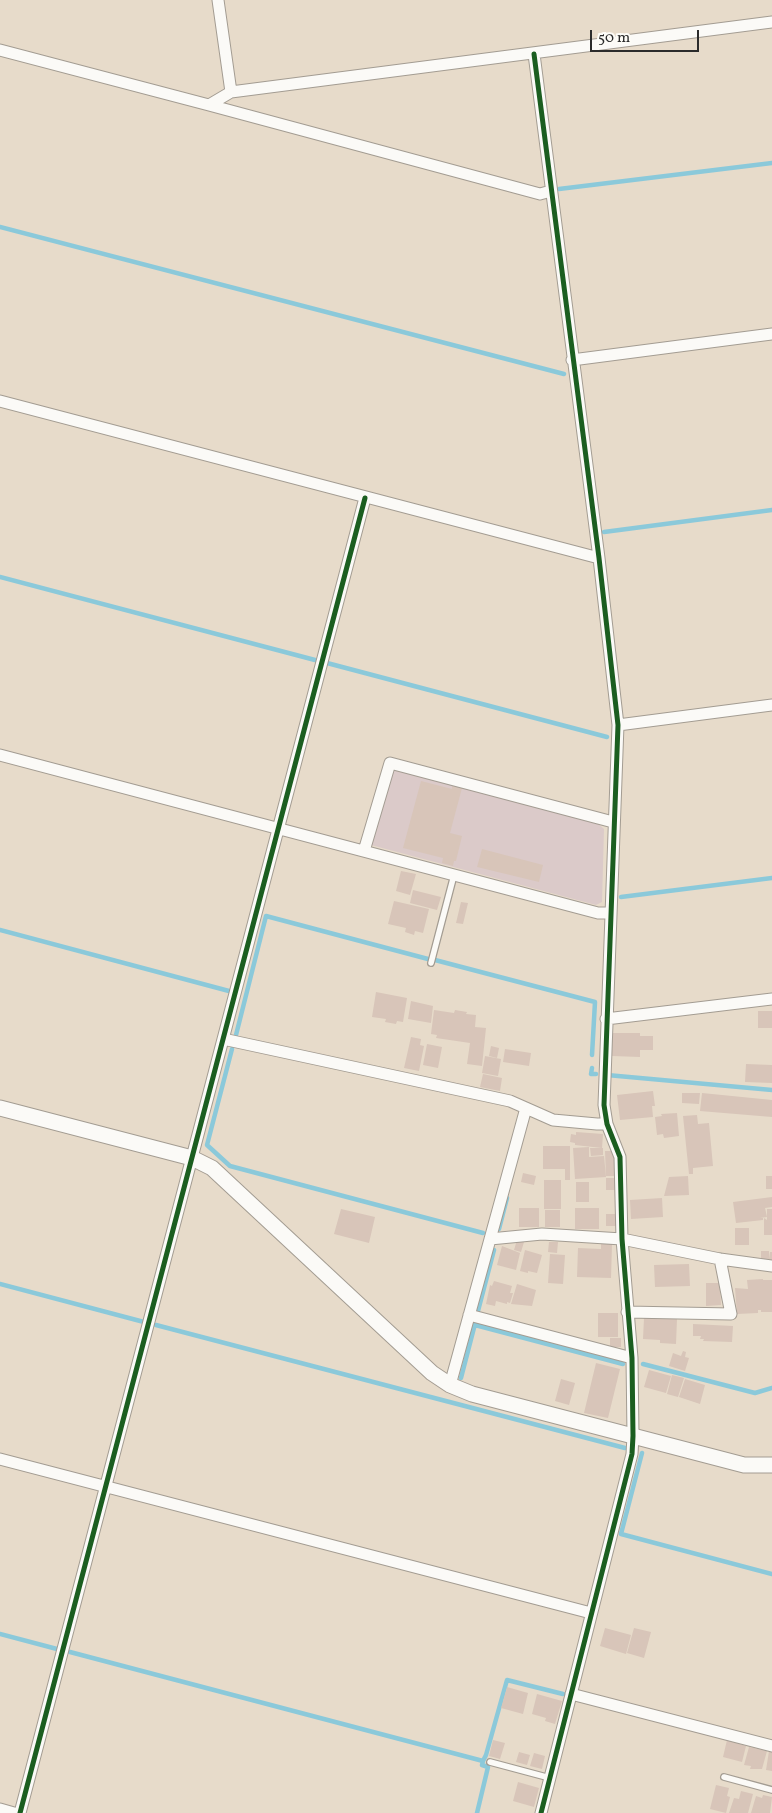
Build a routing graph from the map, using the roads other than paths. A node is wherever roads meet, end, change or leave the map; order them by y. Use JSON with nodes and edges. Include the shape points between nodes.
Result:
{"nodes":[{"id":1,"x":218,"y":0,"type":"edge"},
{"id":2,"x":772,"y":22,"type":"edge"},
{"id":3,"x":0,"y":50,"type":"edge"},
{"id":4,"x":534,"y":54,"type":"junction"},
{"id":5,"x":231,"y":92,"type":"junction"},
{"id":6,"x":209,"y":105,"type":"junction"},
{"id":7,"x":550,"y":191,"type":"junction"},
{"id":8,"x":772,"y":334,"type":"edge"},
{"id":9,"x":572,"y":360,"type":"junction"},
{"id":10,"x":0,"y":402,"type":"edge"},
{"id":11,"x":365,"y":498,"type":"junction"},
{"id":12,"x":598,"y":558,"type":"junction"},
{"id":13,"x":772,"y":706,"type":"edge"},
{"id":14,"x":618,"y":725,"type":"junction"},
{"id":15,"x":0,"y":755,"type":"edge"},
{"id":16,"x":613,"y":822,"type":"junction"},
{"id":17,"x":278,"y":828,"type":"junction"},
{"id":18,"x":364,"y":851,"type":"junction"},
{"id":19,"x":454,"y":875,"type":"junction"},
{"id":20,"x":609,"y":913,"type":"junction"},
{"id":21,"x":430,"y":963,"type":"dead end"},
{"id":22,"x":772,"y":999,"type":"edge"},
{"id":23,"x":606,"y":1019,"type":"junction"},
{"id":24,"x":223,"y":1040,"type":"junction"},
{"id":25,"x":0,"y":1108,"type":"edge"},
{"id":26,"x":526,"y":1108,"type":"junction"},
{"id":27,"x":608,"y":1124,"type":"junction"},
{"id":28,"x":192,"y":1158,"type":"junction"},
{"id":29,"x":490,"y":1238,"type":"junction"},
{"id":30,"x":622,"y":1239,"type":"junction"},
{"id":31,"x":720,"y":1260,"type":"junction"},
{"id":32,"x":772,"y":1266,"type":"edge"},
{"id":33,"x":627,"y":1312,"type":"junction"},
{"id":34,"x":469,"y":1315,"type":"junction"},
{"id":35,"x":632,"y":1358,"type":"junction"},
{"id":36,"x":450,"y":1385,"type":"junction"},
{"id":37,"x":633,"y":1436,"type":"junction"},
{"id":38,"x":0,"y":1459,"type":"edge"},
{"id":39,"x":772,"y":1465,"type":"edge"},
{"id":40,"x":106,"y":1487,"type":"junction"},
{"id":41,"x":592,"y":1613,"type":"junction"},
{"id":42,"x":571,"y":1694,"type":"junction"},
{"id":43,"x":772,"y":1746,"type":"edge"},
{"id":44,"x":490,"y":1762,"type":"dead end"},
{"id":45,"x":724,"y":1777,"type":"dead end"},
{"id":46,"x":550,"y":1778,"type":"junction"},
{"id":47,"x":772,"y":1790,"type":"edge"},
{"id":48,"x":0,"y":1809,"type":"edge"},
{"id":49,"x":14,"y":1813,"type":"edge"},
{"id":50,"x":20,"y":1813,"type":"edge"},
{"id":51,"x":541,"y":1813,"type":"edge"}],
"edges":[{"from":1,"to":5,"type":"street"},
{"from":2,"to":4,"type":"street"},
{"from":3,"to":6,"type":"street"},
{"from":4,"to":5,"type":"street"},
{"from":4,"to":7,"type":"street"},
{"from":5,"to":6,"type":"street"},
{"from":6,"to":7,"type":"street","via":[[540,194]]},
{"from":7,"to":9,"type":"street"},
{"from":8,"to":9,"type":"street"},
{"from":9,"to":12,"type":"street"},
{"from":10,"to":11,"type":"street"},
{"from":11,"to":12,"type":"street"},
{"from":11,"to":17,"type":"street"},
{"from":12,"to":14,"type":"street"},
{"from":13,"to":14,"type":"street"},
{"from":14,"to":16,"type":"street"},
{"from":15,"to":17,"type":"street"},
{"from":16,"to":18,"type":"street","via":[[390,763]]},
{"from":16,"to":20,"type":"street"},
{"from":17,"to":18,"type":"street"},
{"from":17,"to":24,"type":"street"},
{"from":18,"to":19,"type":"street"},
{"from":19,"to":20,"type":"street","via":[[598,913]]},
{"from":19,"to":21,"type":"lane"},
{"from":20,"to":23,"type":"street"},
{"from":22,"to":23,"type":"street"},
{"from":23,"to":27,"type":"street","via":[[604,1105]]},
{"from":24,"to":26,"type":"street","via":[[510,1101]]},
{"from":24,"to":28,"type":"street"},
{"from":25,"to":28,"type":"street"},
{"from":26,"to":27,"type":"street","via":[[554,1120]]},
{"from":26,"to":29,"type":"street"},
{"from":27,"to":30,"type":"street","via":[[620,1157]]},
{"from":28,"to":36,"type":"street","via":[[212,1168],[432,1373]]},
{"from":28,"to":40,"type":"street"},
{"from":29,"to":30,"type":"street","via":[[542,1234]]},
{"from":29,"to":34,"type":"street"},
{"from":30,"to":31,"type":"street"},
{"from":30,"to":33,"type":"street"},
{"from":31,"to":32,"type":"street"},
{"from":31,"to":33,"type":"street","via":[[731,1314]]},
{"from":33,"to":35,"type":"street"},
{"from":34,"to":35,"type":"street"},
{"from":34,"to":36,"type":"street"},
{"from":35,"to":37,"type":"street"},
{"from":36,"to":37,"type":"street","via":[[472,1394]]},
{"from":37,"to":39,"type":"street","via":[[744,1464]]},
{"from":37,"to":41,"type":"street","via":[[632,1454]]},
{"from":38,"to":40,"type":"street"},
{"from":40,"to":41,"type":"street"},
{"from":40,"to":50,"type":"street"},
{"from":41,"to":42,"type":"street"},
{"from":42,"to":43,"type":"street"},
{"from":42,"to":46,"type":"street"},
{"from":44,"to":46,"type":"lane"},
{"from":45,"to":47,"type":"lane"},
{"from":46,"to":51,"type":"street"},
{"from":48,"to":49,"type":"street"}]}
